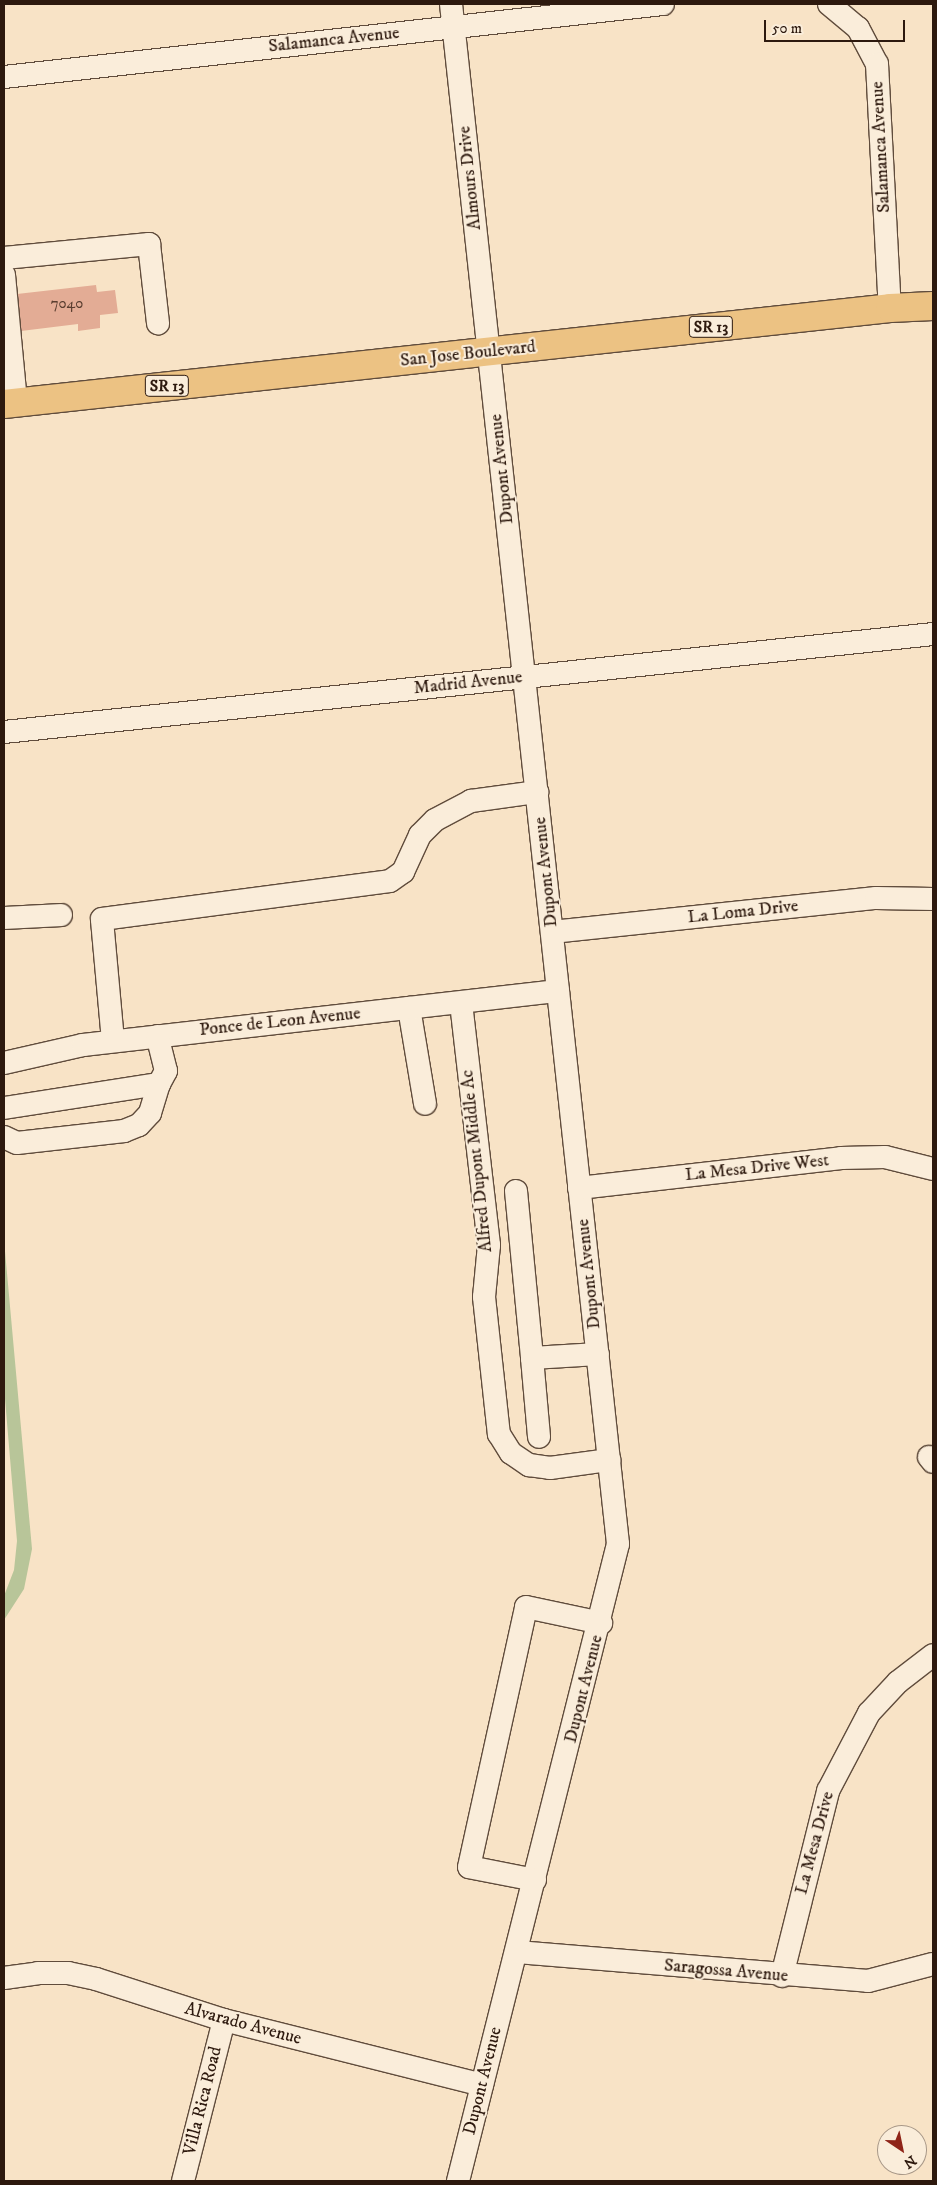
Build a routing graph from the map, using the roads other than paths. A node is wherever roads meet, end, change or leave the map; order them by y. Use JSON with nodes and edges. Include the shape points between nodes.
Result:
{"nodes":[{"id":1,"x":451,"y":4,"type":"edge"},
{"id":2,"x":664,"y":4,"type":"edge"},
{"id":3,"x":829,"y":4,"type":"edge"},
{"id":4,"x":453,"y":26,"type":"junction"},
{"id":5,"x":4,"y":77,"type":"edge"},
{"id":6,"x":4,"y":258,"type":"edge"},
{"id":7,"x":4,"y":276,"type":"edge"},
{"id":8,"x":933,"y":306,"type":"edge"},
{"id":9,"x":890,"y":308,"type":"junction"},
{"id":10,"x":158,"y":323,"type":"dead end"},
{"id":11,"x":488,"y":351,"type":"junction"},
{"id":12,"x":10,"y":404,"type":"edge"},
{"id":13,"x":933,"y":634,"type":"edge"},
{"id":14,"x":524,"y":676,"type":"junction"},
{"id":15,"x":4,"y":732,"type":"edge"},
{"id":16,"x":537,"y":792,"type":"junction"},
{"id":17,"x":933,"y":899,"type":"edge"},
{"id":18,"x":61,"y":915,"type":"dead end"},
{"id":19,"x":4,"y":918,"type":"edge"},
{"id":20,"x":552,"y":932,"type":"junction"},
{"id":21,"x":558,"y":991,"type":"junction"},
{"id":22,"x":461,"y":1003,"type":"junction"},
{"id":23,"x":409,"y":1008,"type":"junction"},
{"id":24,"x":157,"y":1036,"type":"junction"},
{"id":25,"x":113,"y":1041,"type":"junction"},
{"id":26,"x":4,"y":1063,"type":"edge"},
{"id":27,"x":159,"y":1084,"type":"junction"},
{"id":28,"x":424,"y":1104,"type":"dead end"},
{"id":29,"x":4,"y":1108,"type":"edge"},
{"id":30,"x":4,"y":1137,"type":"edge"},
{"id":31,"x":933,"y":1169,"type":"edge"},
{"id":32,"x":580,"y":1188,"type":"junction"},
{"id":33,"x":516,"y":1191,"type":"dead end"},
{"id":34,"x":598,"y":1354,"type":"junction"},
{"id":35,"x":532,"y":1358,"type":"junction"},
{"id":36,"x":539,"y":1437,"type":"dead end"},
{"id":37,"x":609,"y":1460,"type":"junction"},
{"id":38,"x":600,"y":1623,"type":"junction"},
{"id":39,"x":933,"y":1655,"type":"edge"},
{"id":40,"x":535,"y":1880,"type":"junction"},
{"id":41,"x":517,"y":1952,"type":"junction"},
{"id":42,"x":933,"y":1964,"type":"edge"},
{"id":43,"x":782,"y":1976,"type":"junction"},
{"id":44,"x":4,"y":1978,"type":"edge"},
{"id":45,"x":224,"y":2020,"type":"junction"},
{"id":46,"x":482,"y":2085,"type":"junction"},
{"id":47,"x":183,"y":2181,"type":"edge"},
{"id":48,"x":458,"y":2181,"type":"edge"}],
"edges":[{"from":1,"to":4,"type":"street","name":"Almours Drive"},
{"from":2,"to":4,"type":"street","name":"Salamanca Avenue"},
{"from":3,"to":9,"type":"street","name":"Salamanca Avenue","via":[[858,28],[877,64]]},
{"from":4,"to":5,"type":"street","name":"Salamanca Avenue"},
{"from":4,"to":11,"type":"street","name":"Almours Drive"},
{"from":6,"to":10,"type":"street","via":[[148,244]]},
{"from":7,"to":12,"type":"street"},
{"from":8,"to":9,"type":"main road","name":"San Jose Boulevard","number":"SR 13"},
{"from":9,"to":11,"type":"main road","name":"San Jose Boulevard","number":"SR 13"},
{"from":11,"to":12,"type":"main road","name":"San Jose Boulevard","number":"SR 13"},
{"from":11,"to":14,"type":"street","name":"Dupont Avenue"},
{"from":13,"to":14,"type":"street","name":"Madrid Avenue"},
{"from":14,"to":15,"type":"street","name":"Madrid Avenue"},
{"from":14,"to":16,"type":"street","name":"Dupont Avenue"},
{"from":16,"to":20,"type":"street","name":"Dupont Avenue"},
{"from":16,"to":25,"type":"street","via":[[471,801],[435,820],[420,835],[403,872],[390,881],[102,919]]},
{"from":17,"to":20,"type":"street","name":"La Loma Drive","via":[[876,898]]},
{"from":18,"to":19,"type":"street"},
{"from":20,"to":21,"type":"street","name":"Dupont Avenue"},
{"from":21,"to":22,"type":"street","name":"Ponce de Leon Avenue"},
{"from":21,"to":32,"type":"street","name":"Dupont Avenue"},
{"from":22,"to":23,"type":"street","name":"Ponce de Leon Avenue"},
{"from":22,"to":37,"type":"street","name":"Alfred Dupont Middle Ac","via":[[489,1245],[484,1297],[499,1434],[511,1453],[529,1465],[550,1468]]},
{"from":23,"to":24,"type":"street","name":"Ponce de Leon Avenue"},
{"from":23,"to":28,"type":"street"},
{"from":24,"to":25,"type":"street","name":"Ponce de Leon Avenue"},
{"from":24,"to":27,"type":"street","via":[[166,1071]]},
{"from":25,"to":26,"type":"street","name":"Ponce de Leon Avenue"},
{"from":27,"to":29,"type":"street"},
{"from":27,"to":30,"type":"street","via":[[150,1113],[139,1125],[124,1131],[17,1143]]},
{"from":31,"to":32,"type":"street","name":"La Mesa Drive West","via":[[885,1156],[841,1158]]},
{"from":32,"to":34,"type":"street","name":"Dupont Avenue"},
{"from":33,"to":35,"type":"street"},
{"from":34,"to":35,"type":"street"},
{"from":34,"to":37,"type":"street","name":"Dupont Avenue"},
{"from":35,"to":36,"type":"street"},
{"from":37,"to":38,"type":"street","name":"Dupont Avenue","via":[[618,1544]]},
{"from":38,"to":40,"type":"street","name":"Dupont Avenue"},
{"from":38,"to":40,"type":"street","via":[[526,1607],[469,1867]]},
{"from":39,"to":43,"type":"street","name":"La Mesa Drive","via":[[898,1682],[870,1713],[828,1790]]},
{"from":40,"to":41,"type":"street","name":"Dupont Avenue"},
{"from":41,"to":43,"type":"street","name":"Saragossa Avenue"},
{"from":41,"to":46,"type":"street","name":"Dupont Avenue"},
{"from":42,"to":43,"type":"street","name":"Saragossa Avenue","via":[[868,1981]]},
{"from":44,"to":45,"type":"street","name":"Alvarado Avenue","via":[[68,1973]]},
{"from":45,"to":46,"type":"street","name":"Alvarado Avenue"},
{"from":45,"to":47,"type":"street","name":"Villa Rica Road"},
{"from":46,"to":48,"type":"street","name":"Dupont Avenue"}]}
